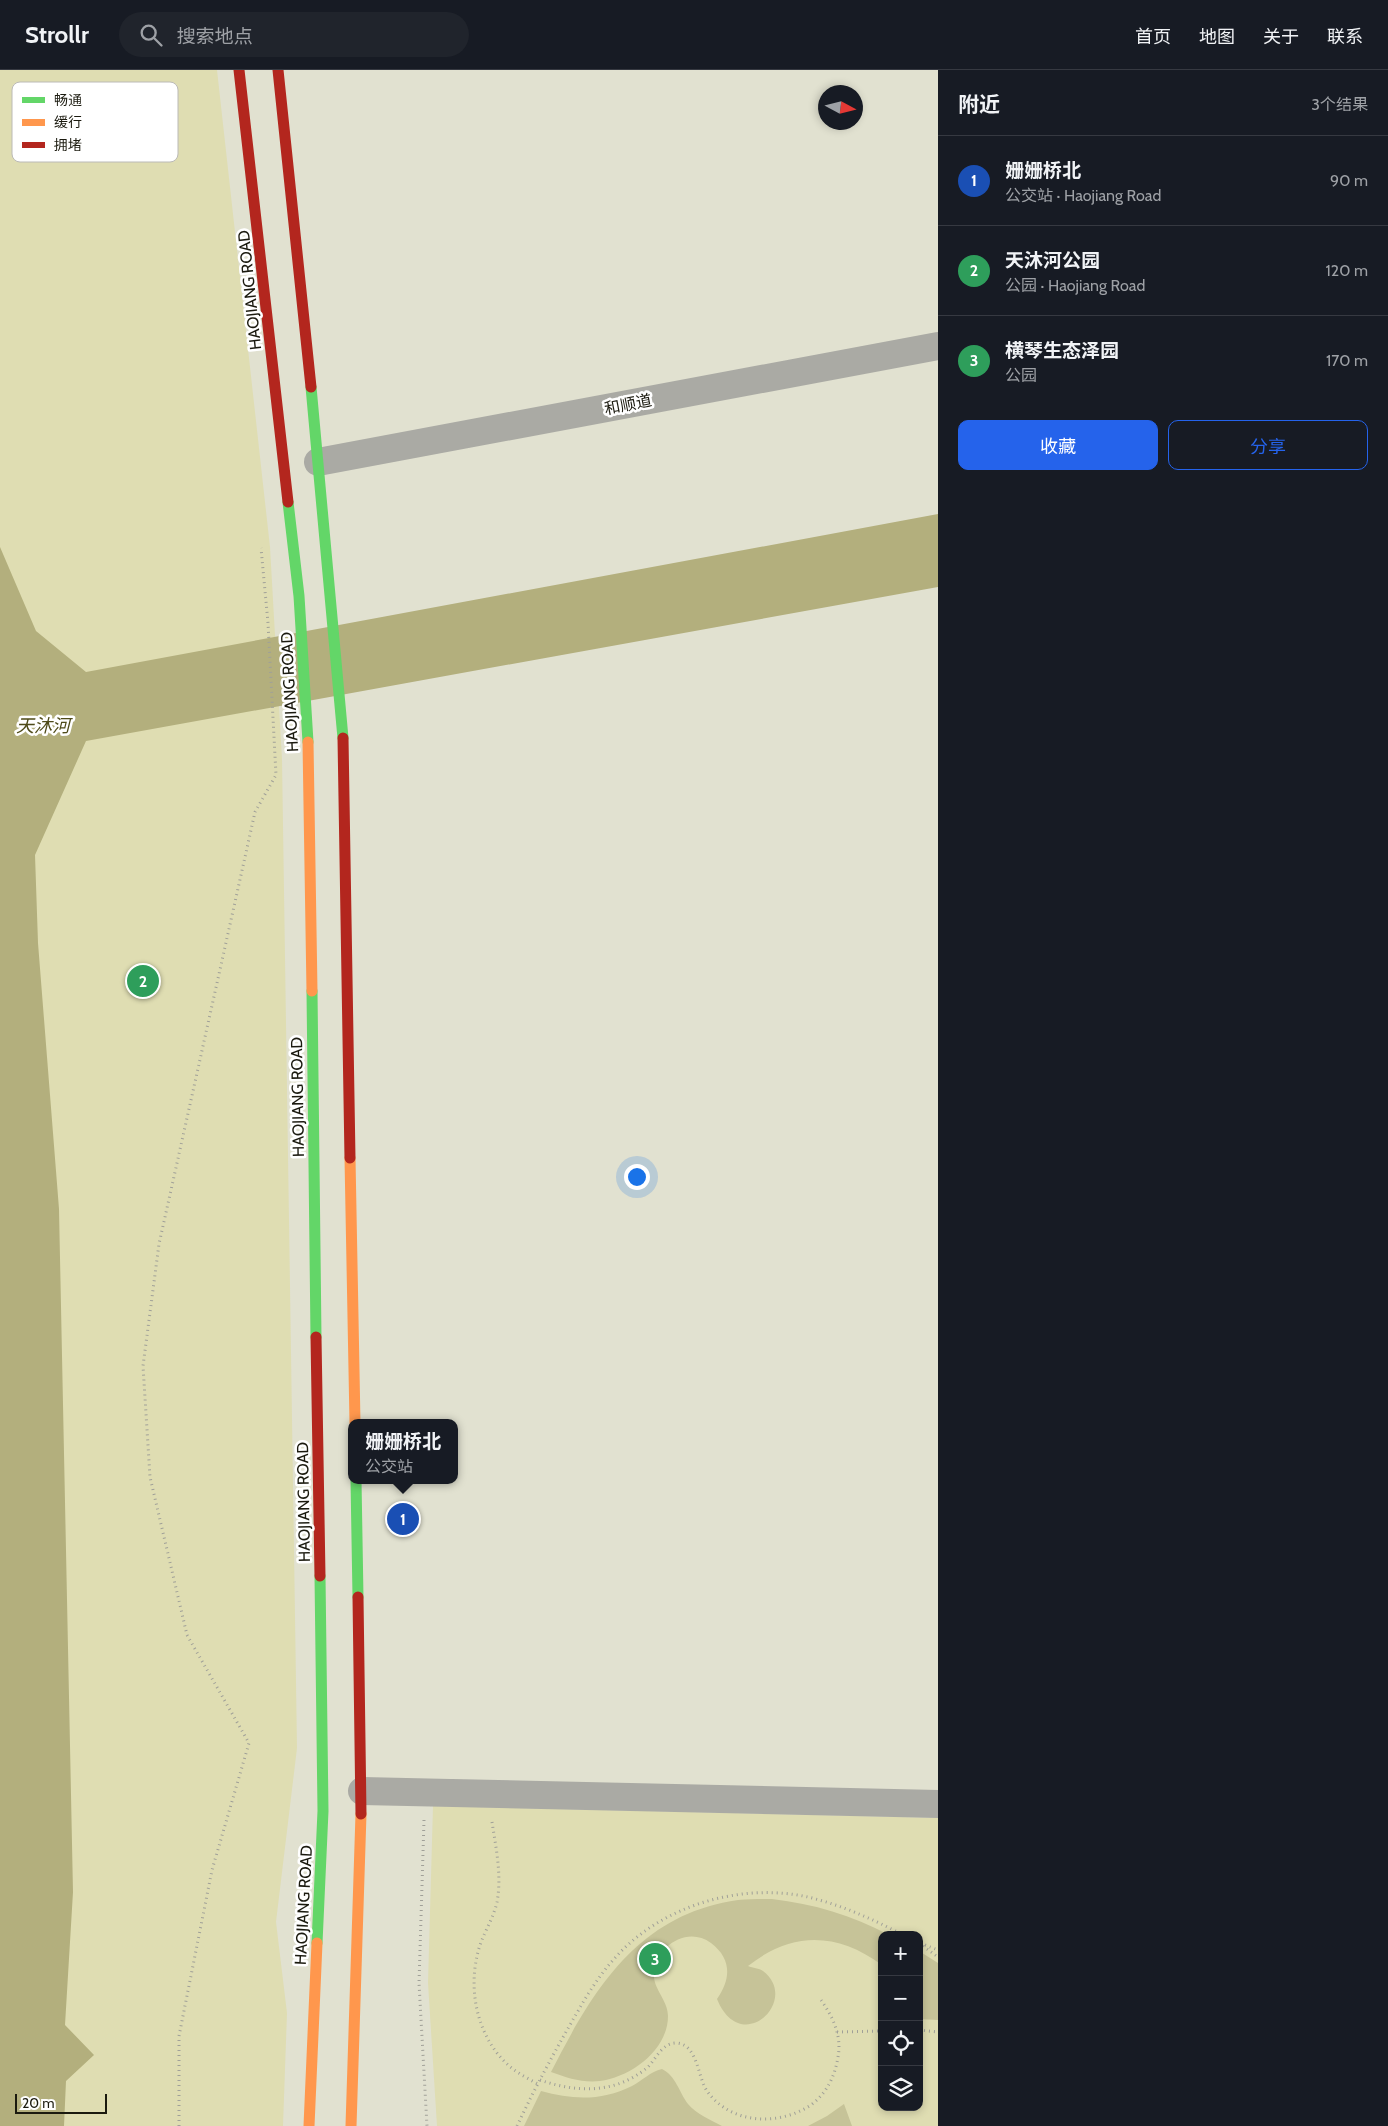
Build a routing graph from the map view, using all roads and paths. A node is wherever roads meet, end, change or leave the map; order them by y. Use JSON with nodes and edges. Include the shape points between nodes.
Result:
{"nodes":[{"id":1,"x":240,"y":70,"type":"edge"},
{"id":2,"x":278,"y":70,"type":"edge"},
{"id":3,"x":938,"y":346,"type":"edge"},
{"id":4,"x":318,"y":462,"type":"junction"},
{"id":5,"x":261,"y":545,"type":"dead end"},
{"id":6,"x":355,"y":1419,"type":"edge"},
{"id":7,"x":356,"y":1484,"type":"edge"},
{"id":8,"x":362,"y":1791,"type":"junction"},
{"id":9,"x":424,"y":1792,"type":"junction"},
{"id":10,"x":489,"y":1794,"type":"junction"},
{"id":11,"x":938,"y":1804,"type":"edge"},
{"id":12,"x":894,"y":1931,"type":"edge"},
{"id":13,"x":923,"y":1944,"type":"edge"},
{"id":14,"x":923,"y":1946,"type":"edge"},
{"id":15,"x":938,"y":1950,"type":"edge"},
{"id":16,"x":938,"y":1957,"type":"edge"},
{"id":17,"x":821,"y":2000,"type":"dead end"},
{"id":18,"x":923,"y":2030,"type":"edge"},
{"id":19,"x":878,"y":2031,"type":"edge"},
{"id":20,"x":837,"y":2032,"type":"junction"},
{"id":21,"x":938,"y":2032,"type":"edge"},
{"id":22,"x":540,"y":2080,"type":"junction"},
{"id":23,"x":538,"y":2084,"type":"junction"},
{"id":24,"x":179,"y":2126,"type":"edge"},
{"id":25,"x":309,"y":2126,"type":"edge"},
{"id":26,"x":351,"y":2126,"type":"edge"},
{"id":27,"x":427,"y":2126,"type":"edge"},
{"id":28,"x":517,"y":2126,"type":"edge"}],
"edges":[{"from":1,"to":25,"type":"main road","name":"HAOJIANG ROAD","via":[[299,596],[308,734],[323,1811]]},
{"from":2,"to":4,"type":"main road"},
{"from":3,"to":4,"type":"street","name":"和顺道"},
{"from":4,"to":6,"type":"main road","via":[[343,742]]},
{"from":5,"to":24,"type":"path","via":[[276,775],[255,812],[248,841],[159,1244],[143,1366],[150,1477],[187,1635],[249,1743],[212,1870],[179,2036]]},
{"from":7,"to":8,"type":"main road"},
{"from":8,"to":9,"type":"street"},
{"from":8,"to":26,"type":"main road"},
{"from":9,"to":10,"type":"street"},
{"from":9,"to":27,"type":"path","via":[[419,1983]]},
{"from":10,"to":11,"type":"street"},
{"from":10,"to":23,"type":"path","via":[[499,1888],[492,1918],[478,1952],[474,1994],[481,2021],[494,2049],[518,2073]]},
{"from":12,"to":22,"type":"path","via":[[841,1907],[773,1892],[738,1894],[703,1902],[671,1915],[641,1934],[593,1985]]},
{"from":13,"to":15,"type":"path"},
{"from":14,"to":16,"type":"path"},
{"from":17,"to":20,"type":"path"},
{"from":18,"to":21,"type":"path"},
{"from":19,"to":20,"type":"path"},
{"from":20,"to":22,"type":"path","via":[[839,2051],[836,2069],[824,2093],[804,2111],[788,2119],[752,2120],[719,2104],[698,2074],[694,2056],[687,2046],[675,2043],[664,2047],[648,2066],[632,2078],[614,2086],[578,2090]]},
{"from":22,"to":23,"type":"path"},
{"from":23,"to":28,"type":"path"}]}
